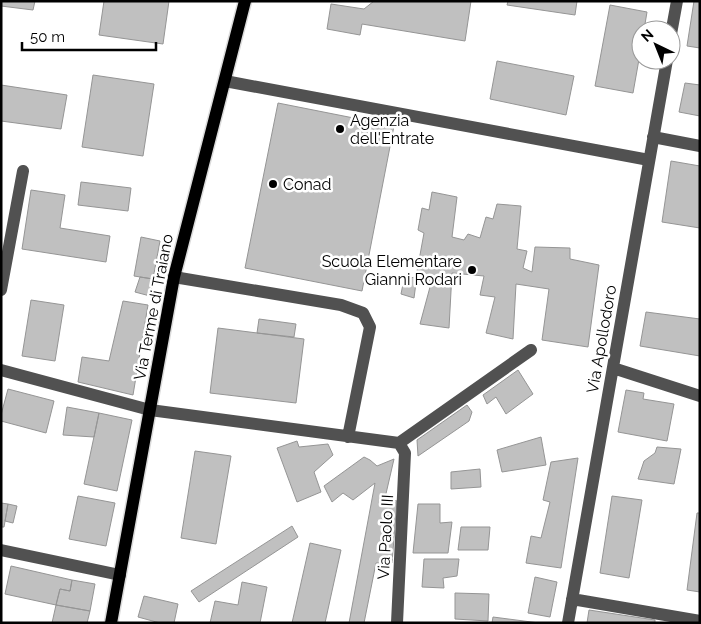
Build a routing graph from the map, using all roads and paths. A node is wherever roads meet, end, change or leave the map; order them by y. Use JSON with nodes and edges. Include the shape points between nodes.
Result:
{"nodes":[{"id":1,"x":245,"y":1,"type":"edge"},
{"id":2,"x":677,"y":1,"type":"edge"},
{"id":3,"x":674,"y":20,"type":"edge"},
{"id":4,"x":664,"y":70,"type":"edge"},
{"id":5,"x":225,"y":81,"type":"junction"},
{"id":6,"x":653,"y":137,"type":"junction"},
{"id":7,"x":700,"y":146,"type":"edge"},
{"id":8,"x":649,"y":160,"type":"junction"},
{"id":9,"x":23,"y":171,"type":"dead end"},
{"id":10,"x":3,"y":268,"type":"edge"},
{"id":11,"x":174,"y":278,"type":"junction"},
{"id":12,"x":1,"y":290,"type":"edge"},
{"id":13,"x":531,"y":350,"type":"dead end"},
{"id":14,"x":613,"y":368,"type":"junction"},
{"id":15,"x":1,"y":370,"type":"edge"},
{"id":16,"x":700,"y":396,"type":"edge"},
{"id":17,"x":150,"y":410,"type":"junction"},
{"id":18,"x":348,"y":437,"type":"junction"},
{"id":19,"x":402,"y":448,"type":"junction"},
{"id":20,"x":1,"y":550,"type":"edge"},
{"id":21,"x":120,"y":575,"type":"junction"},
{"id":22,"x":572,"y":598,"type":"junction"},
{"id":23,"x":700,"y":621,"type":"edge"},
{"id":24,"x":111,"y":623,"type":"edge"},
{"id":25,"x":397,"y":623,"type":"edge"},
{"id":26,"x":568,"y":623,"type":"edge"}],
"edges":[{"from":1,"to":5,"type":"main road","name":"Via Terme di Traiano"},
{"from":2,"to":3,"type":"street"},
{"from":4,"to":6,"type":"street","name":"Via Apollodoro"},
{"from":5,"to":8,"type":"street"},
{"from":5,"to":11,"type":"main road","name":"Via Terme di Traiano"},
{"from":6,"to":7,"type":"street"},
{"from":6,"to":8,"type":"street","name":"Via Apollodoro"},
{"from":8,"to":14,"type":"street","name":"Via Apollodoro"},
{"from":9,"to":10,"type":"street"},
{"from":10,"to":12,"type":"street"},
{"from":11,"to":17,"type":"main road","name":"Via Terme di Traiano"},
{"from":11,"to":18,"type":"street","via":[[341,305],[363,313],[370,327]]},
{"from":13,"to":19,"type":"street"},
{"from":14,"to":16,"type":"street"},
{"from":14,"to":22,"type":"street","name":"Via Apollodoro"},
{"from":15,"to":17,"type":"street"},
{"from":17,"to":18,"type":"street"},
{"from":17,"to":21,"type":"main road","name":"Via Terme di Traiano"},
{"from":18,"to":19,"type":"street"},
{"from":19,"to":25,"type":"street","name":"Via Paolo III"},
{"from":20,"to":21,"type":"street"},
{"from":21,"to":24,"type":"main road","name":"Via Terme di Traiano"},
{"from":22,"to":23,"type":"street"},
{"from":22,"to":26,"type":"street","name":"Via Apollodoro"}]}
